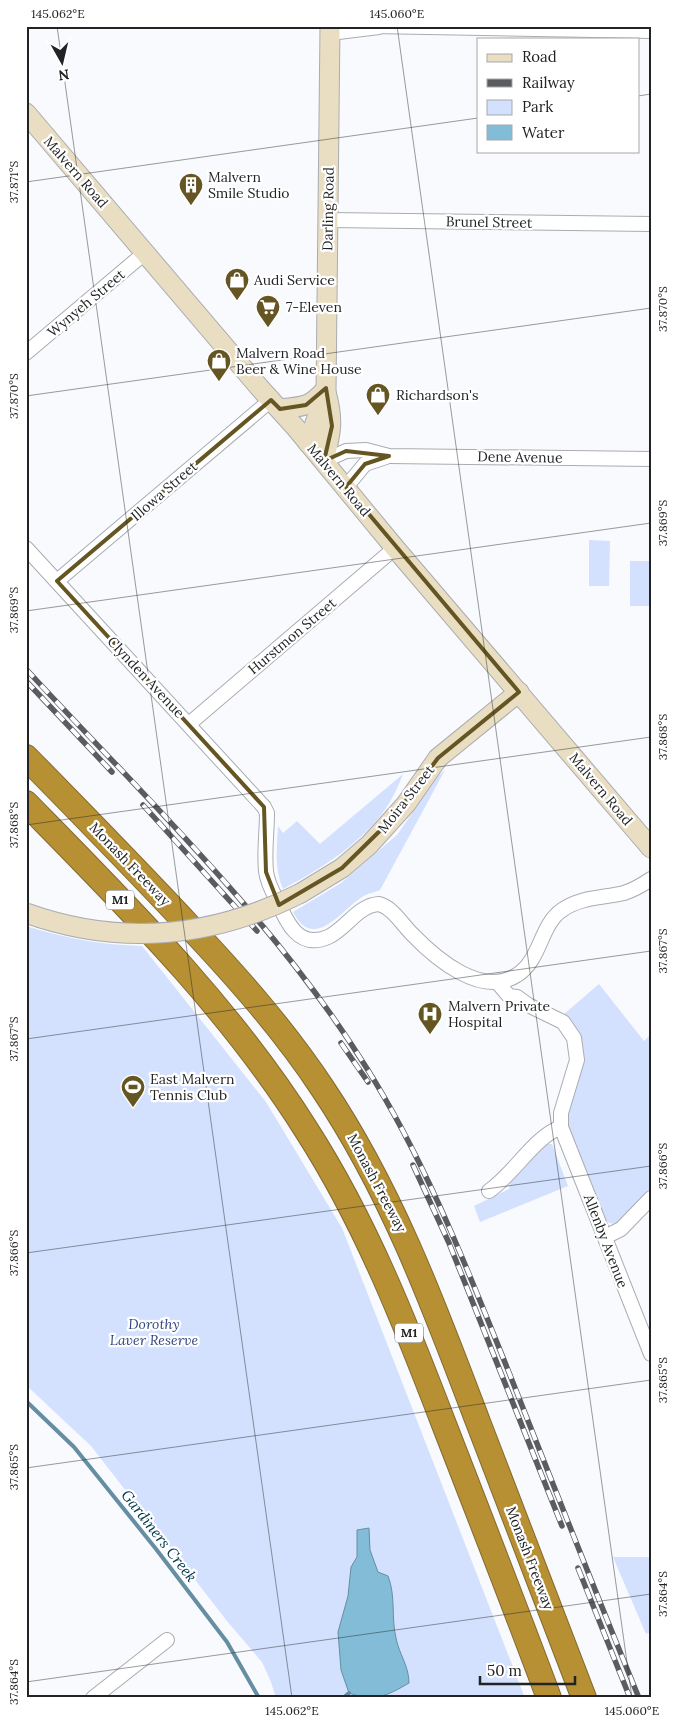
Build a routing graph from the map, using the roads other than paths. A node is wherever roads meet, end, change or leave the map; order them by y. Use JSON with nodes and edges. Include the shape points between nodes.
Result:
{"nodes":[{"id":1,"x":376,"y":27,"type":"edge"},
{"id":2,"x":330,"y":30,"type":"edge"},
{"id":3,"x":651,"y":31,"type":"edge"},
{"id":4,"x":26,"y":113,"type":"edge"},
{"id":5,"x":328,"y":220,"type":"junction"},
{"id":6,"x":651,"y":224,"type":"edge"},
{"id":7,"x":146,"y":252,"type":"junction"},
{"id":8,"x":26,"y":353,"type":"edge"},
{"id":9,"x":326,"y":390,"type":"junction"},
{"id":10,"x":276,"y":405,"type":"junction"},
{"id":11,"x":308,"y":442,"type":"junction"},
{"id":12,"x":389,"y":456,"type":"junction"},
{"id":13,"x":651,"y":458,"type":"edge"},
{"id":14,"x":324,"y":461,"type":"junction"},
{"id":15,"x":346,"y":487,"type":"junction"},
{"id":16,"x":26,"y":548,"type":"edge"},
{"id":17,"x":395,"y":548,"type":"junction"},
{"id":18,"x":58,"y":582,"type":"junction"},
{"id":19,"x":520,"y":692,"type":"junction"},
{"id":20,"x":189,"y":724,"type":"junction"},
{"id":21,"x":26,"y":757,"type":"edge"},
{"id":22,"x":26,"y":803,"type":"edge"},
{"id":23,"x":651,"y":848,"type":"edge"},
{"id":24,"x":651,"y":879,"type":"edge"},
{"id":25,"x":26,"y":913,"type":"edge"},
{"id":26,"x":518,"y":975,"type":"junction"},
{"id":27,"x":497,"y":982,"type":"junction"},
{"id":28,"x":517,"y":997,"type":"junction"},
{"id":29,"x":561,"y":1127,"type":"junction"},
{"id":30,"x":488,"y":1191,"type":"dead end"},
{"id":31,"x":651,"y":1198,"type":"edge"},
{"id":32,"x":605,"y":1236,"type":"junction"},
{"id":33,"x":651,"y":1354,"type":"edge"},
{"id":34,"x":167,"y":1640,"type":"dead end"},
{"id":35,"x":93,"y":1698,"type":"edge"},
{"id":36,"x":549,"y":1698,"type":"edge"},
{"id":37,"x":584,"y":1698,"type":"edge"}],
"edges":[{"from":1,"to":2,"type":"street"},
{"from":1,"to":3,"type":"street"},
{"from":2,"to":5,"type":"main road","name":"Darling Road"},
{"from":4,"to":7,"type":"main road","name":"Malvern Road"},
{"from":5,"to":6,"type":"street","name":"Brunel Street"},
{"from":5,"to":9,"type":"main road","name":"Darling Road"},
{"from":7,"to":8,"type":"street","name":"Wynyeh Street"},
{"from":7,"to":10,"type":"main road","name":"Malvern Road"},
{"from":9,"to":10,"type":"main road","via":[[306,405]]},
{"from":9,"to":11,"type":"main road","name":"Darling Road"},
{"from":9,"to":14,"type":"main road","name":"Darling Road","via":[[331,411],[331,433]]},
{"from":10,"to":11,"type":"main road","name":"Malvern Road"},
{"from":10,"to":18,"type":"street","name":"Illowa Street"},
{"from":11,"to":14,"type":"main road","name":"Malvern Road"},
{"from":12,"to":13,"type":"street","name":"Dene Avenue"},
{"from":12,"to":14,"type":"street","name":"Dene Avenue","via":[[366,450],[346,450]]},
{"from":12,"to":15,"type":"street","name":"Dene Avenue","via":[[365,464]]},
{"from":14,"to":15,"type":"main road","name":"Malvern Road"},
{"from":15,"to":17,"type":"main road","name":"Malvern Road"},
{"from":16,"to":18,"type":"street","name":"Clynden Avenue"},
{"from":17,"to":19,"type":"main road","name":"Malvern Road"},
{"from":17,"to":20,"type":"street","name":"Hurstmon Street"},
{"from":18,"to":20,"type":"street","name":"Clynden Avenue"},
{"from":19,"to":23,"type":"main road","name":"Malvern Road"},
{"from":19,"to":25,"type":"main road","name":"Moira Street","bridge":true,"via":[[438,758],[406,804],[342,868],[273,908],[212,927],[144,934],[97,930]]},
{"from":20,"to":27,"type":"street","name":"Clynden Avenue","via":[[264,807],[267,814],[266,872],[285,918],[298,935],[311,940],[325,938],[365,908],[378,904],[385,906],[441,960],[477,980]]},
{"from":21,"to":37,"type":"highway","name":"Monash Freeway","number":"M1","via":[[235,976],[281,1030],[354,1138],[417,1264]]},
{"from":22,"to":36,"type":"highway","number":"M1","via":[[136,916],[210,1000],[251,1049],[323,1157],[361,1227],[414,1344]]},
{"from":24,"to":26,"type":"street","via":[[628,892],[573,903],[559,912],[530,964]]},
{"from":26,"to":27,"type":"street"},
{"from":26,"to":28,"type":"street","via":[[520,990]]},
{"from":27,"to":28,"type":"street","name":"Allenby Avenue","via":[[509,996]]},
{"from":28,"to":29,"type":"street","name":"Allenby Avenue","via":[[563,1022],[574,1038],[577,1060],[561,1113]]},
{"from":29,"to":30,"type":"street","via":[[544,1136],[506,1178]]},
{"from":29,"to":32,"type":"street","name":"Allenby Avenue"},
{"from":31,"to":32,"type":"street","via":[[621,1229]]},
{"from":32,"to":33,"type":"street","name":"Allenby Avenue"},
{"from":34,"to":35,"type":"street"}]}
